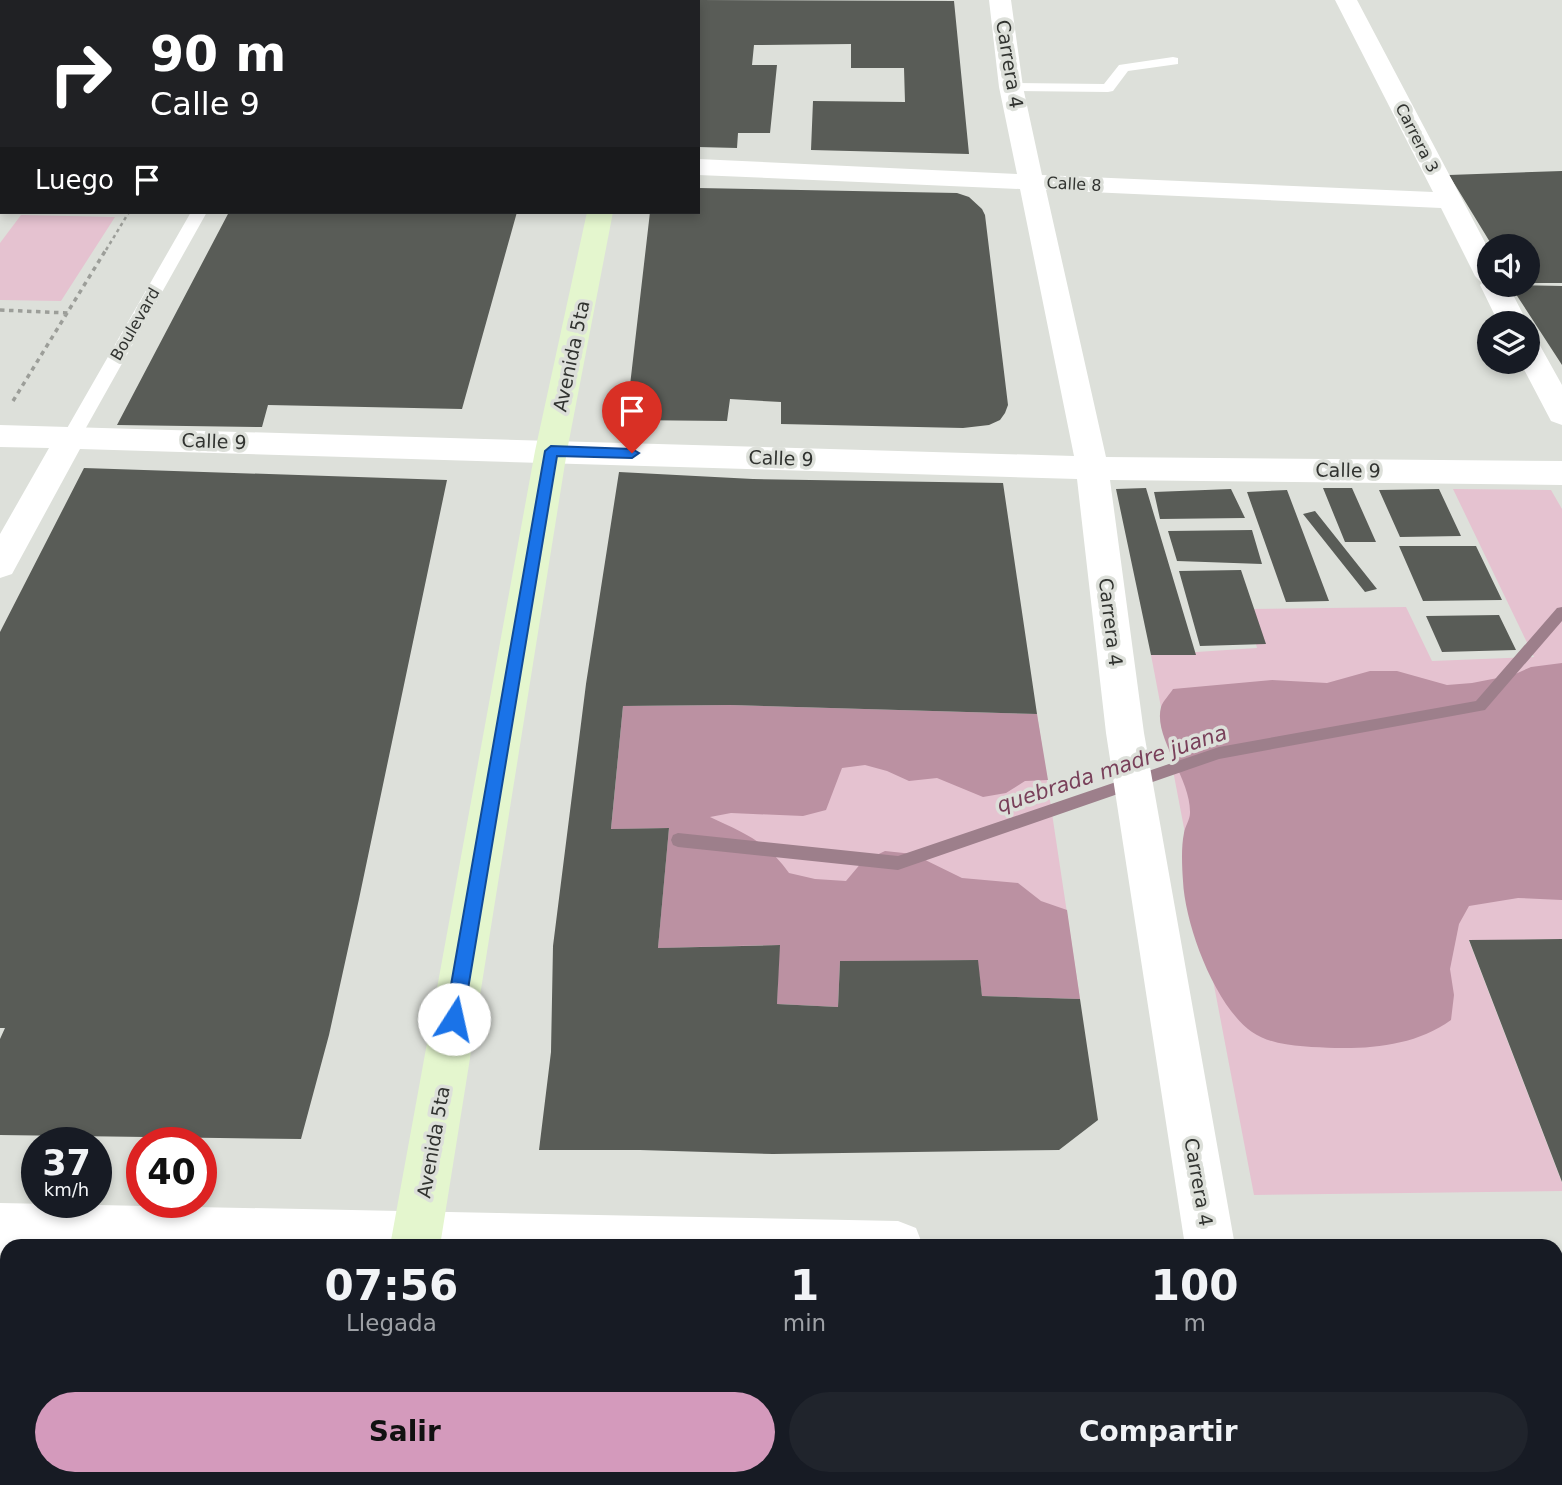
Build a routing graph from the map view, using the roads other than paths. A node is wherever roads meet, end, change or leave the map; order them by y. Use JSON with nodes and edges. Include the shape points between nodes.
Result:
{"nodes":[{"id":1,"x":1000,"y":0,"type":"edge"},
{"id":2,"x":1346,"y":0,"type":"edge"},
{"id":3,"x":1172,"y":61,"type":"dead end"},
{"id":4,"x":1011,"y":87,"type":"junction"},
{"id":5,"x":700,"y":167,"type":"edge"},
{"id":6,"x":1031,"y":183,"type":"junction"},
{"id":7,"x":1450,"y":201,"type":"junction"},
{"id":8,"x":198,"y":214,"type":"edge"},
{"id":9,"x":600,"y":214,"type":"edge"},
{"id":10,"x":1477,"y":253,"type":"edge"},
{"id":11,"x":1540,"y":372,"type":"edge"},
{"id":12,"x":1562,"y":414,"type":"edge"},
{"id":13,"x":0,"y":436,"type":"edge"},
{"id":14,"x":71,"y":437,"type":"junction"},
{"id":15,"x":551,"y":451,"type":"junction"},
{"id":16,"x":1092,"y":468,"type":"junction"},
{"id":17,"x":1562,"y":473,"type":"edge"},
{"id":18,"x":0,"y":565,"type":"edge"},
{"id":19,"x":0,"y":1228,"type":"edge"},
{"id":20,"x":352,"y":1239,"type":"edge"},
{"id":21,"x":416,"y":1239,"type":"edge"},
{"id":22,"x":1209,"y":1239,"type":"edge"}],
"edges":[{"from":1,"to":4,"type":"street","name":"Carrera 4"},
{"from":2,"to":7,"type":"street","name":"Carrera 3"},
{"from":3,"to":4,"type":"lane","via":[[1124,68],[1108,88]]},
{"from":4,"to":6,"type":"street","name":"Carrera 4"},
{"from":5,"to":6,"type":"street","name":"Calle 8"},
{"from":6,"to":7,"type":"street","name":"Calle 8"},
{"from":6,"to":16,"type":"street","name":"Carrera 4"},
{"from":7,"to":10,"type":"street","name":"Carrera 3"},
{"from":8,"to":14,"type":"lane","name":"Boulevard"},
{"from":9,"to":15,"type":"street","name":"Avenida 5ta"},
{"from":11,"to":12,"type":"street"},
{"from":13,"to":14,"type":"street","name":"Calle 9"},
{"from":14,"to":15,"type":"street","name":"Calle 9"},
{"from":14,"to":18,"type":"street"},
{"from":15,"to":16,"type":"street","name":"Calle 9"},
{"from":15,"to":21,"type":"street","name":"Avenida 5ta"},
{"from":16,"to":17,"type":"street","name":"Calle 9"},
{"from":16,"to":22,"type":"street","name":"Carrera 4","via":[[1125,733]]},
{"from":19,"to":20,"type":"street"}]}
